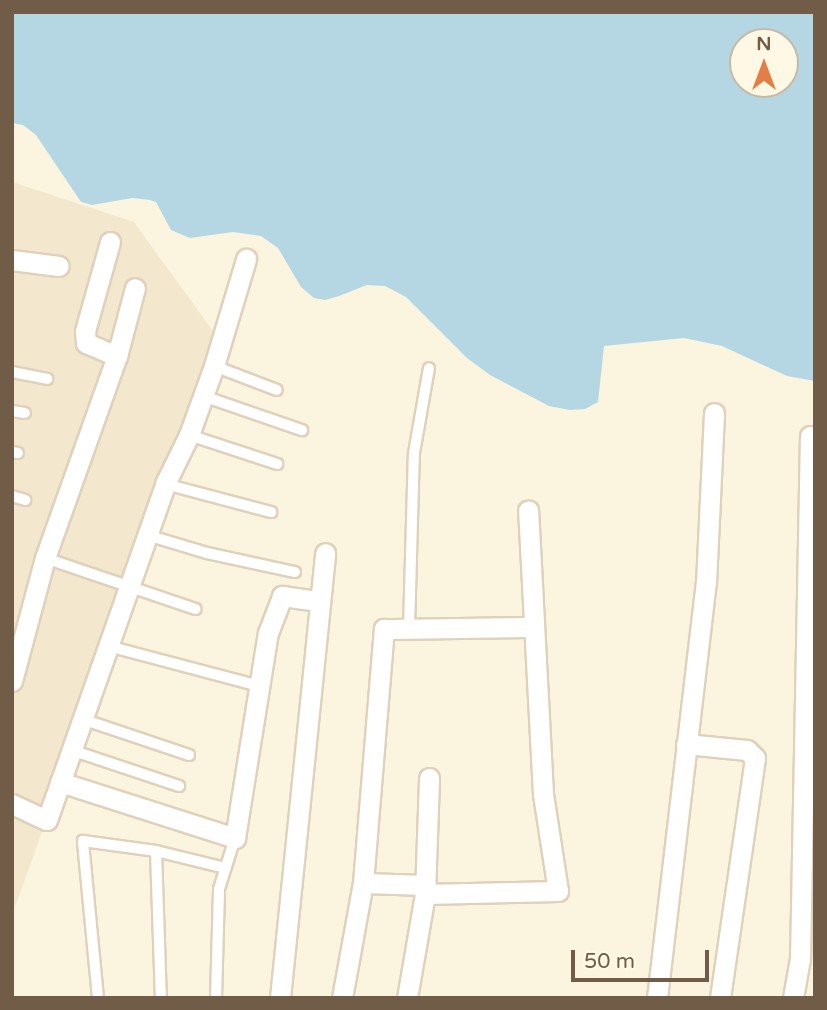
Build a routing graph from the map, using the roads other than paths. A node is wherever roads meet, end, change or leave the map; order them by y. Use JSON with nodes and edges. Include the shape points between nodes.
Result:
{"nodes":[{"id":1,"x":110,"y":242,"type":"dead end"},
{"id":2,"x":246,"y":259,"type":"dead end"},
{"id":3,"x":12,"y":260,"type":"edge"},
{"id":4,"x":59,"y":266,"type":"dead end"},
{"id":5,"x":135,"y":288,"type":"dead end"},
{"id":6,"x":117,"y":356,"type":"junction"},
{"id":7,"x":214,"y":366,"type":"junction"},
{"id":8,"x":429,"y":368,"type":"dead end"},
{"id":9,"x":12,"y":372,"type":"edge"},
{"id":10,"x":47,"y":379,"type":"dead end"},
{"id":11,"x":277,"y":390,"type":"dead end"},
{"id":12,"x":202,"y":396,"type":"junction"},
{"id":13,"x":12,"y":411,"type":"edge"},
{"id":14,"x":25,"y":413,"type":"dead end"},
{"id":15,"x":715,"y":413,"type":"dead end"},
{"id":16,"x":302,"y":430,"type":"dead end"},
{"id":17,"x":189,"y":435,"type":"junction"},
{"id":18,"x":810,"y":436,"type":"dead end"},
{"id":19,"x":277,"y":464,"type":"dead end"},
{"id":20,"x":165,"y":484,"type":"junction"},
{"id":21,"x":12,"y":496,"type":"edge"},
{"id":22,"x":25,"y":500,"type":"dead end"},
{"id":23,"x":528,"y":510,"type":"dead end"},
{"id":24,"x":271,"y":512,"type":"dead end"},
{"id":25,"x":147,"y":535,"type":"junction"},
{"id":26,"x":325,"y":553,"type":"dead end"},
{"id":27,"x":45,"y":558,"type":"junction"},
{"id":28,"x":295,"y":572,"type":"dead end"},
{"id":29,"x":129,"y":587,"type":"junction"},
{"id":30,"x":319,"y":601,"type":"junction"},
{"id":31,"x":196,"y":609,"type":"dead end"},
{"id":32,"x":534,"y":627,"type":"junction"},
{"id":33,"x":409,"y":628,"type":"junction"},
{"id":34,"x":108,"y":646,"type":"junction"},
{"id":35,"x":12,"y":681,"type":"edge"},
{"id":36,"x":259,"y":686,"type":"junction"},
{"id":37,"x":82,"y":719,"type":"junction"},
{"id":38,"x":686,"y":744,"type":"junction"},
{"id":39,"x":71,"y":750,"type":"junction"},
{"id":40,"x":189,"y":755,"type":"dead end"},
{"id":41,"x":429,"y":778,"type":"dead end"},
{"id":42,"x":60,"y":782,"type":"junction"},
{"id":43,"x":179,"y":786,"type":"dead end"},
{"id":44,"x":12,"y":804,"type":"edge"},
{"id":45,"x":235,"y":838,"type":"junction"},
{"id":46,"x":156,"y":851,"type":"junction"},
{"id":47,"x":225,"y":868,"type":"junction"},
{"id":48,"x":363,"y":883,"type":"junction"},
{"id":49,"x":425,"y":890,"type":"junction"},
{"id":50,"x":98,"y":998,"type":"edge"},
{"id":51,"x":161,"y":998,"type":"edge"},
{"id":52,"x":216,"y":998,"type":"edge"},
{"id":53,"x":280,"y":998,"type":"edge"},
{"id":54,"x":342,"y":998,"type":"edge"},
{"id":55,"x":407,"y":998,"type":"edge"},
{"id":56,"x":657,"y":998,"type":"edge"},
{"id":57,"x":720,"y":998,"type":"edge"},
{"id":58,"x":793,"y":998,"type":"edge"}],
"edges":[{"from":1,"to":6,"type":"street","via":[[85,331],[86,342]]},
{"from":2,"to":7,"type":"street"},
{"from":3,"to":4,"type":"street"},
{"from":5,"to":6,"type":"street"},
{"from":6,"to":27,"type":"street"},
{"from":7,"to":11,"type":"lane"},
{"from":7,"to":12,"type":"street"},
{"from":8,"to":33,"type":"lane","via":[[414,453]]},
{"from":9,"to":10,"type":"lane"},
{"from":12,"to":16,"type":"lane"},
{"from":12,"to":17,"type":"street"},
{"from":13,"to":14,"type":"lane"},
{"from":15,"to":38,"type":"street","via":[[706,583]]},
{"from":17,"to":19,"type":"lane"},
{"from":17,"to":20,"type":"street"},
{"from":18,"to":58,"type":"street","via":[[800,960]]},
{"from":20,"to":24,"type":"lane"},
{"from":20,"to":25,"type":"street"},
{"from":21,"to":22,"type":"lane"},
{"from":23,"to":32,"type":"street"},
{"from":25,"to":28,"type":"lane"},
{"from":25,"to":29,"type":"street"},
{"from":26,"to":30,"type":"street"},
{"from":27,"to":29,"type":"lane"},
{"from":27,"to":35,"type":"street"},
{"from":29,"to":31,"type":"lane"},
{"from":29,"to":34,"type":"street"},
{"from":30,"to":36,"type":"street","via":[[282,596],[268,633]]},
{"from":30,"to":53,"type":"street"},
{"from":32,"to":33,"type":"street"},
{"from":32,"to":49,"type":"street","via":[[543,794],[558,891]]},
{"from":33,"to":48,"type":"street","via":[[384,629]]},
{"from":34,"to":36,"type":"lane"},
{"from":34,"to":37,"type":"street"},
{"from":36,"to":45,"type":"street"},
{"from":37,"to":39,"type":"street"},
{"from":37,"to":40,"type":"lane"},
{"from":38,"to":56,"type":"street"},
{"from":38,"to":57,"type":"street","via":[[747,750],[755,758]]},
{"from":39,"to":42,"type":"street"},
{"from":39,"to":43,"type":"lane"},
{"from":41,"to":49,"type":"street"},
{"from":42,"to":44,"type":"street","via":[[47,820]]},
{"from":42,"to":45,"type":"street"},
{"from":45,"to":47,"type":"lane"},
{"from":46,"to":47,"type":"lane"},
{"from":46,"to":50,"type":"lane","via":[[83,841]]},
{"from":46,"to":51,"type":"lane"},
{"from":47,"to":52,"type":"lane","via":[[219,889]]},
{"from":48,"to":49,"type":"street"},
{"from":48,"to":54,"type":"street"},
{"from":49,"to":55,"type":"street"}]}
